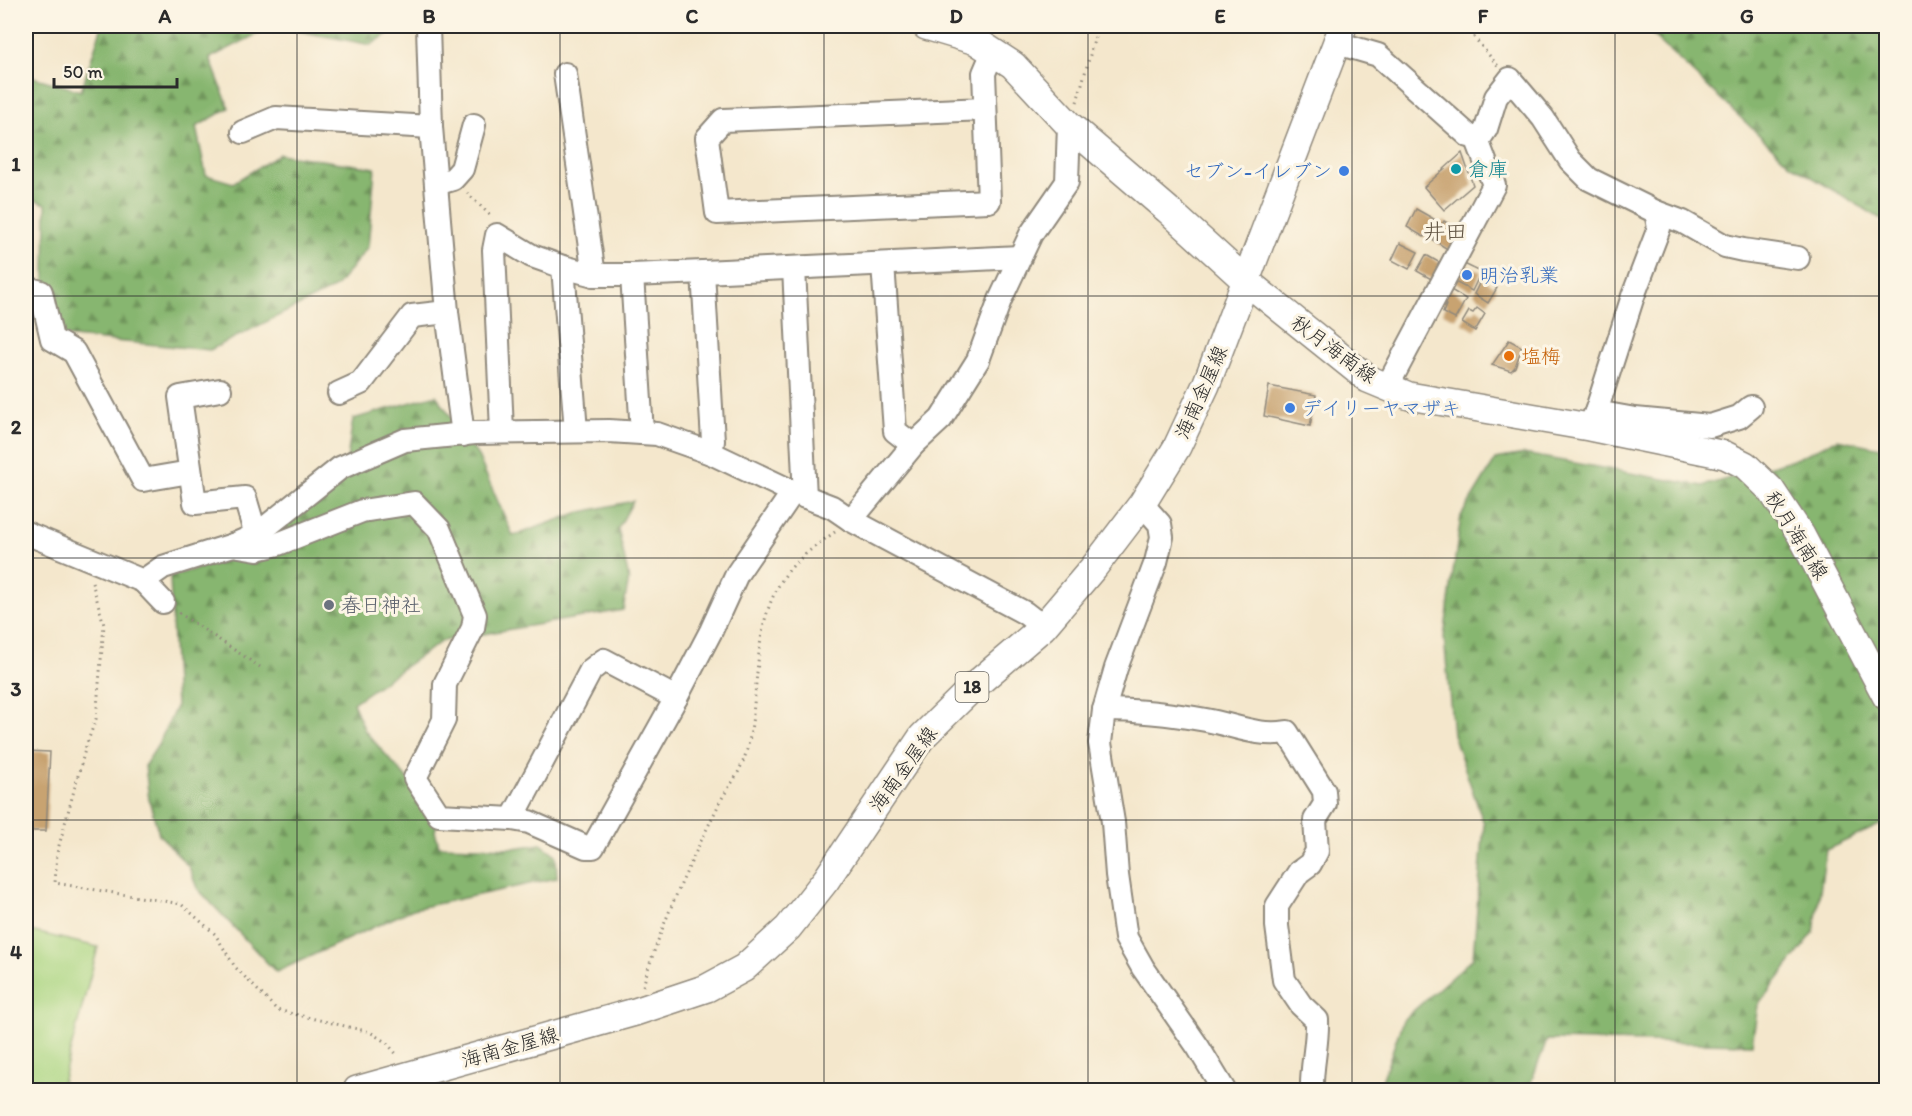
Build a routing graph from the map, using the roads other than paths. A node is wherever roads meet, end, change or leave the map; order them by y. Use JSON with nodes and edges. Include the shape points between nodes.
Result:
{"nodes":[{"id":1,"x":428,"y":26,"type":"edge"},
{"id":2,"x":926,"y":26,"type":"edge"},
{"id":3,"x":1340,"y":34,"type":"edge"},
{"id":4,"x":993,"y":52,"type":"junction"},
{"id":5,"x":565,"y":74,"type":"dead end"},
{"id":6,"x":985,"y":109,"type":"junction"},
{"id":7,"x":474,"y":125,"type":"dead end"},
{"id":8,"x":1069,"y":125,"type":"junction"},
{"id":9,"x":431,"y":127,"type":"junction"},
{"id":10,"x":243,"y":132,"type":"dead end"},
{"id":11,"x":1476,"y":137,"type":"junction"},
{"id":12,"x":444,"y":182,"type":"junction"},
{"id":13,"x":1656,"y":212,"type":"junction"},
{"id":14,"x":1020,"y":257,"type":"junction"},
{"id":15,"x":1798,"y":258,"type":"dead end"},
{"id":16,"x":883,"y":264,"type":"junction"},
{"id":17,"x":563,"y":267,"type":"junction"},
{"id":18,"x":794,"y":268,"type":"junction"},
{"id":19,"x":704,"y":272,"type":"junction"},
{"id":20,"x":594,"y":275,"type":"junction"},
{"id":21,"x":632,"y":275,"type":"junction"},
{"id":22,"x":1246,"y":281,"type":"junction"},
{"id":23,"x":26,"y":288,"type":"edge"},
{"id":24,"x":447,"y":312,"type":"junction"},
{"id":25,"x":1387,"y":387,"type":"junction"},
{"id":26,"x":220,"y":390,"type":"dead end"},
{"id":27,"x":339,"y":393,"type":"dead end"},
{"id":28,"x":1751,"y":407,"type":"dead end"},
{"id":29,"x":1593,"y":419,"type":"junction"},
{"id":30,"x":502,"y":431,"type":"junction"},
{"id":31,"x":576,"y":431,"type":"junction"},
{"id":32,"x":642,"y":433,"type":"junction"},
{"id":33,"x":463,"y":435,"type":"junction"},
{"id":34,"x":913,"y":445,"type":"junction"},
{"id":35,"x":711,"y":453,"type":"junction"},
{"id":36,"x":190,"y":471,"type":"junction"},
{"id":37,"x":799,"y":494,"type":"junction"},
{"id":38,"x":1142,"y":504,"type":"junction"},
{"id":39,"x":851,"y":520,"type":"junction"},
{"id":40,"x":26,"y":533,"type":"edge"},
{"id":41,"x":256,"y":535,"type":"junction"},
{"id":42,"x":233,"y":545,"type":"junction"},
{"id":43,"x":143,"y":581,"type":"junction"},
{"id":44,"x":163,"y":602,"type":"road end"},
{"id":45,"x":1043,"y":627,"type":"junction"},
{"id":46,"x":1887,"y":696,"type":"edge"},
{"id":47,"x":676,"y":698,"type":"junction"},
{"id":48,"x":1104,"y":710,"type":"junction"},
{"id":49,"x":512,"y":819,"type":"junction"},
{"id":50,"x":398,"y":1085,"type":"edge"},
{"id":51,"x":357,"y":1090,"type":"edge"},
{"id":52,"x":1224,"y":1090,"type":"edge"},
{"id":53,"x":1312,"y":1090,"type":"edge"}],
"edges":[{"from":1,"to":9,"type":"street"},
{"from":2,"to":4,"type":"main road","name":"秋月海南線","via":[[976,41]]},
{"from":3,"to":11,"type":"street","via":[[1378,55],[1469,136]]},
{"from":3,"to":22,"type":"main road","name":"海南金屋線","number":"18"},
{"from":4,"to":6,"type":"street","via":[[984,73]]},
{"from":4,"to":8,"type":"main road","name":"秋月海南線","via":[[1013,65]]},
{"from":5,"to":20,"type":"street"},
{"from":6,"to":6,"type":"street","via":[[989,201],[717,213],[707,138],[723,120]]},
{"from":7,"to":12,"type":"street","via":[[462,168]]},
{"from":8,"to":14,"type":"street","via":[[1067,182]]},
{"from":8,"to":22,"type":"main road","name":"秋月海南線"},
{"from":9,"to":10,"type":"street","via":[[276,118]]},
{"from":9,"to":12,"type":"street"},
{"from":11,"to":13,"type":"street","via":[[1480,138],[1486,129],[1496,97],[1510,79],[1543,118],[1570,160],[1589,179]]},
{"from":11,"to":25,"type":"street","via":[[1494,185]]},
{"from":12,"to":24,"type":"street"},
{"from":13,"to":15,"type":"street","via":[[1725,246]]},
{"from":13,"to":29,"type":"street","via":[[1659,228]]},
{"from":14,"to":16,"type":"street"},
{"from":14,"to":34,"type":"street","via":[[978,360],[941,419]]},
{"from":16,"to":18,"type":"street"},
{"from":16,"to":34,"type":"street","via":[[895,431]]},
{"from":17,"to":20,"type":"street"},
{"from":17,"to":30,"type":"street","via":[[532,256],[497,235],[494,250]]},
{"from":17,"to":31,"type":"street"},
{"from":18,"to":19,"type":"street"},
{"from":18,"to":37,"type":"street"},
{"from":19,"to":21,"type":"street"},
{"from":19,"to":35,"type":"street"},
{"from":20,"to":21,"type":"street"},
{"from":21,"to":32,"type":"street"},
{"from":22,"to":25,"type":"main road","name":"秋月海南線","via":[[1360,373]]},
{"from":22,"to":38,"type":"main road","name":"海南金屋線","number":"18","via":[[1206,385],[1177,447]]},
{"from":23,"to":36,"type":"street","via":[[41,292],[52,339],[74,352],[143,480]]},
{"from":24,"to":27,"type":"street","via":[[412,316],[361,383]]},
{"from":24,"to":33,"type":"street"},
{"from":25,"to":29,"type":"main road","name":"秋月海南線","via":[[1409,396]]},
{"from":26,"to":36,"type":"street","via":[[180,397]]},
{"from":28,"to":29,"type":"street","via":[[1739,417],[1710,426]]},
{"from":29,"to":46,"type":"main road","name":"秋月海南線","via":[[1725,455],[1745,465],[1771,490],[1801,535]]},
{"from":30,"to":31,"type":"street"},
{"from":30,"to":33,"type":"street"},
{"from":31,"to":32,"type":"street"},
{"from":32,"to":35,"type":"street","via":[[657,434]]},
{"from":33,"to":41,"type":"street","via":[[405,440],[340,468]]},
{"from":34,"to":39,"type":"street"},
{"from":35,"to":37,"type":"street"},
{"from":36,"to":41,"type":"street","via":[[195,503],[245,498]]},
{"from":37,"to":39,"type":"street"},
{"from":37,"to":47,"type":"street","via":[[737,574]]},
{"from":38,"to":45,"type":"main road","name":"海南金屋線","number":"18"},
{"from":38,"to":48,"type":"street","via":[[1160,524],[1162,537]]},
{"from":39,"to":45,"type":"street","via":[[1025,613]]},
{"from":40,"to":43,"type":"street"},
{"from":41,"to":42,"type":"street"},
{"from":42,"to":43,"type":"street","via":[[163,567]]},
{"from":42,"to":49,"type":"street","via":[[256,549],[278,544],[362,511],[414,503],[439,529],[475,615],[473,628],[445,684],[444,720],[415,778],[439,815]]},
{"from":43,"to":44,"type":"street"},
{"from":45,"to":50,"type":"main road","name":"海南金屋線","number":"18","via":[[922,737],[825,880],[788,928],[744,968],[707,988]]},
{"from":47,"to":49,"type":"street","via":[[593,847]]},
{"from":47,"to":49,"type":"street","via":[[604,660],[591,670]]},
{"from":48,"to":52,"type":"street","via":[[1100,742],[1126,938]]},
{"from":48,"to":53,"type":"street","via":[[1208,720],[1271,735],[1287,732],[1324,791],[1325,804],[1315,820],[1317,851],[1277,906],[1284,980],[1317,1020]]},
{"from":50,"to":51,"type":"main road","name":"海南金屋線","number":"18"}]}
